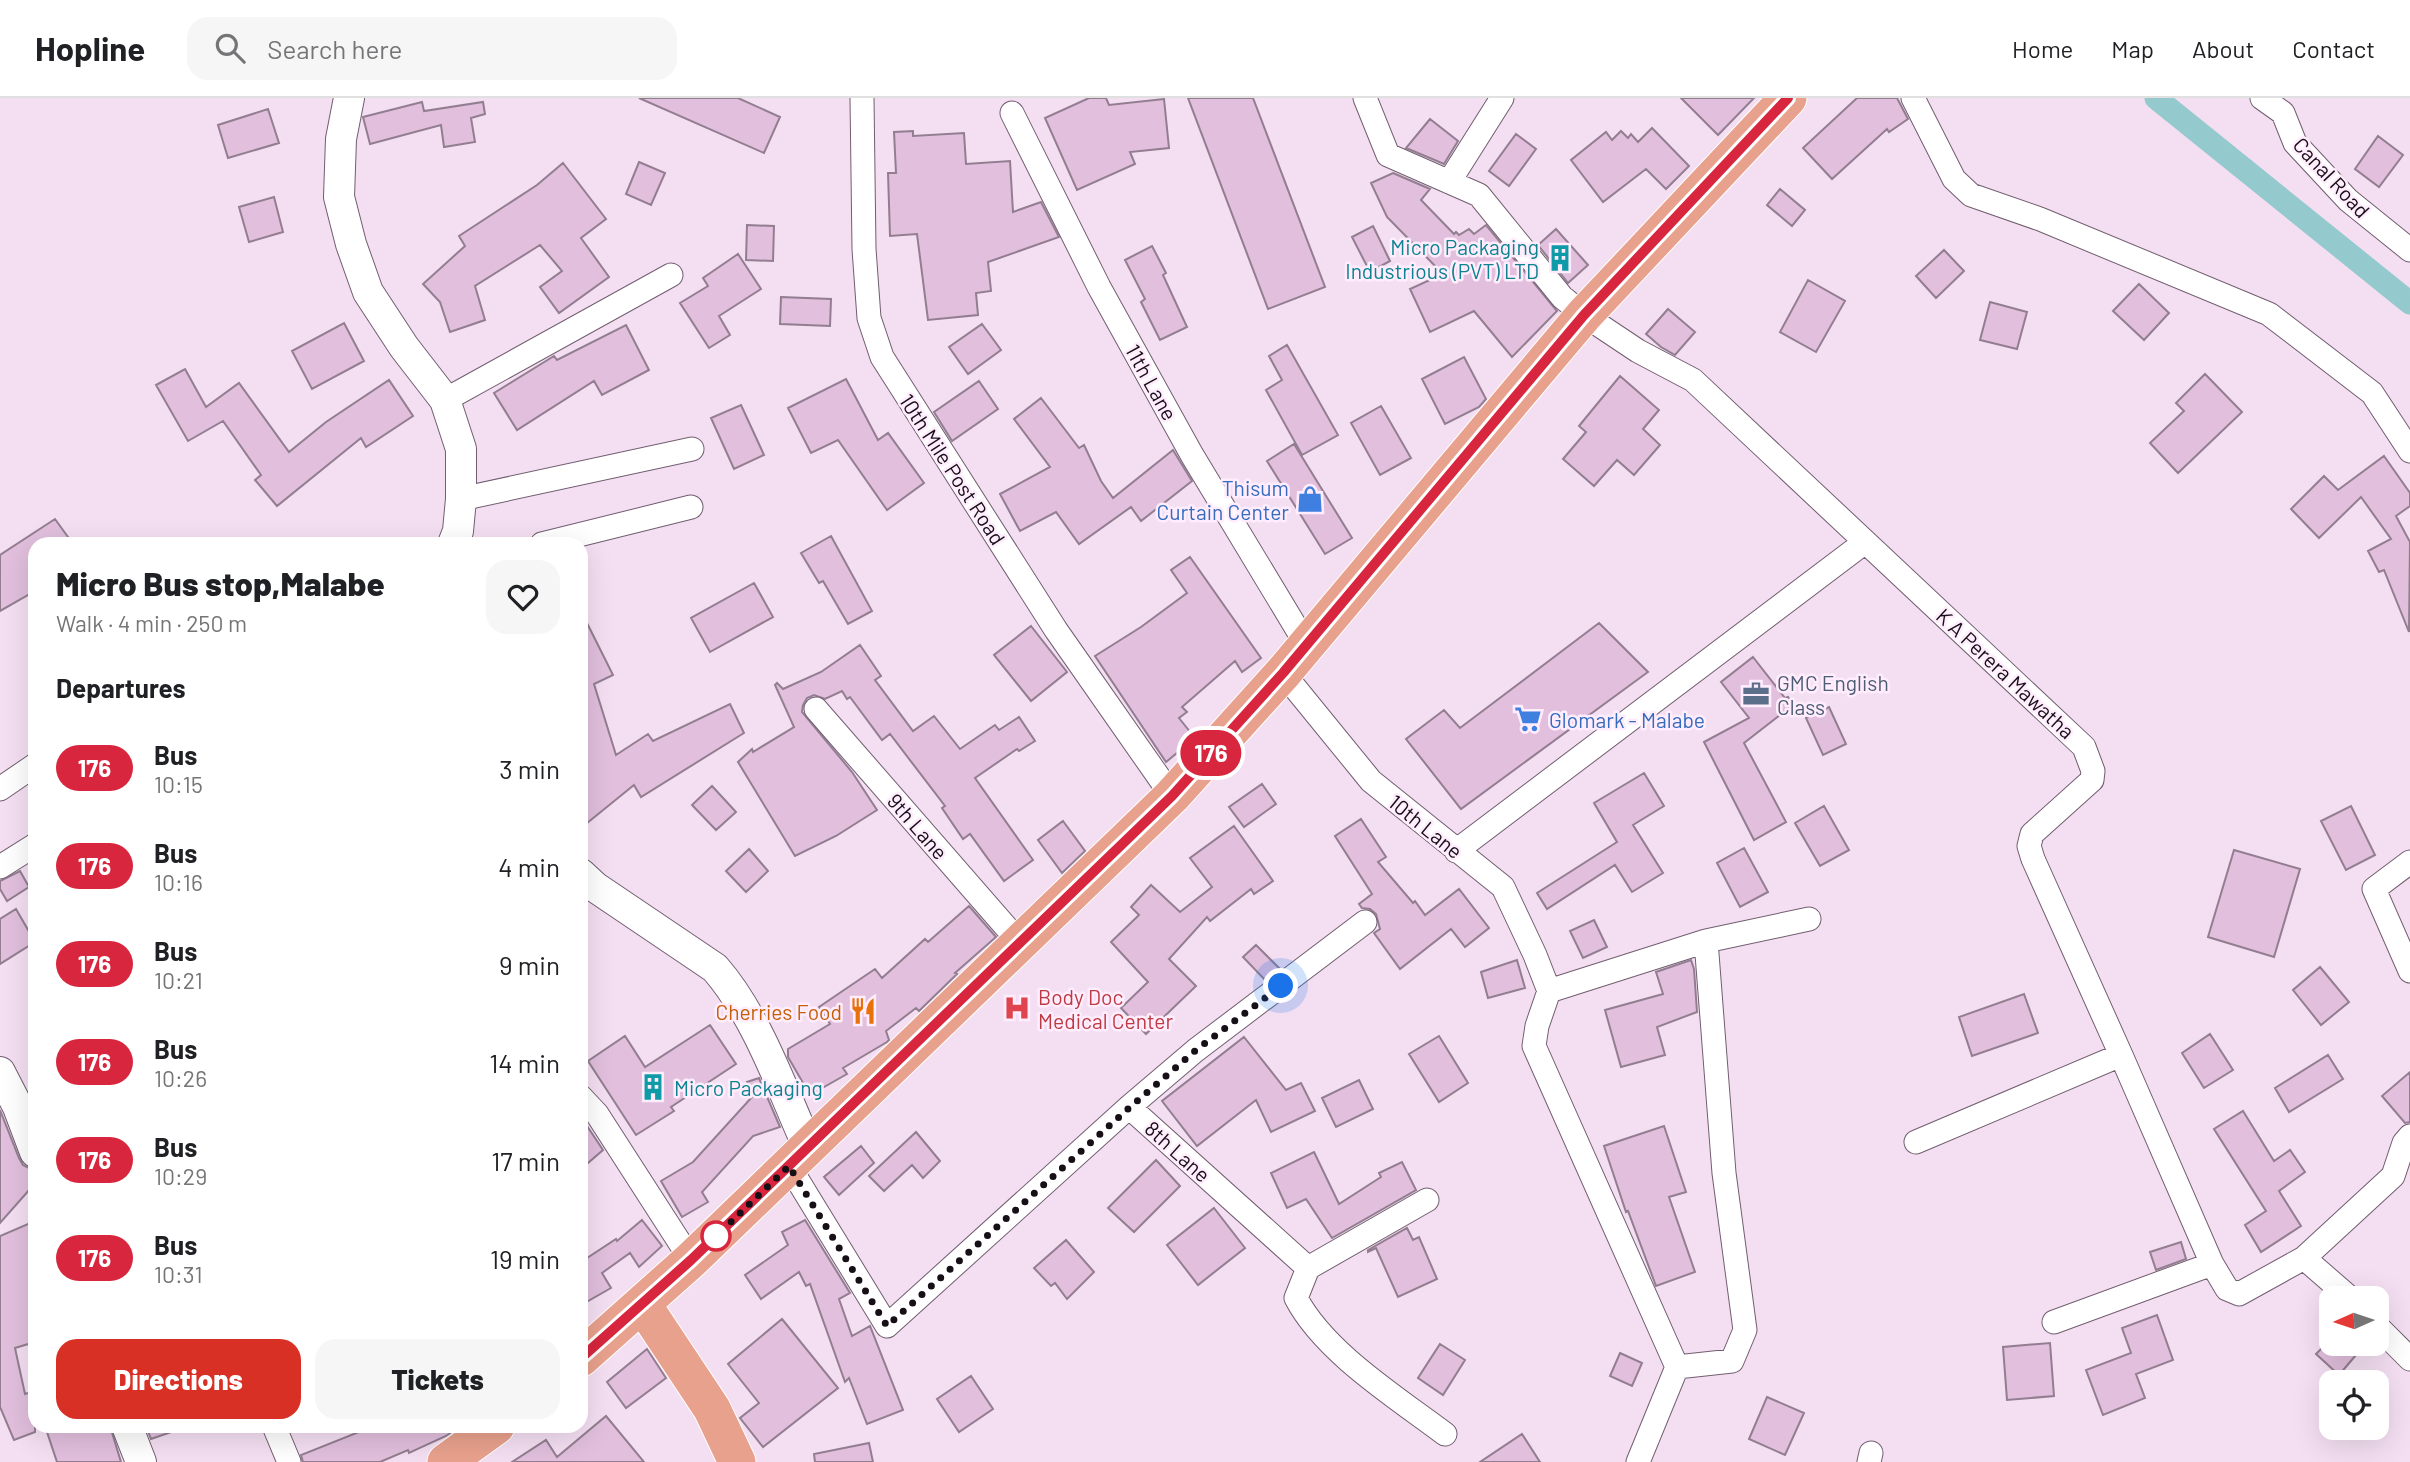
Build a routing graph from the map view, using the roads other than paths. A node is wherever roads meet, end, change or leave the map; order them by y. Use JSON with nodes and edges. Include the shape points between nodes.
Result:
{"nodes":[{"id":1,"x":349,"y":98,"type":"edge"},
{"id":2,"x":863,"y":98,"type":"edge"},
{"id":3,"x":1365,"y":98,"type":"edge"},
{"id":4,"x":1502,"y":98,"type":"edge"},
{"id":5,"x":1788,"y":98,"type":"edge"},
{"id":6,"x":1913,"y":98,"type":"edge"},
{"id":7,"x":2262,"y":98,"type":"edge"},
{"id":8,"x":1012,"y":113,"type":"dead end"},
{"id":9,"x":1450,"y":182,"type":"junction"},
{"id":10,"x":2410,"y":250,"type":"edge"},
{"id":11,"x":671,"y":275,"type":"dead end"},
{"id":12,"x":1584,"y":315,"type":"junction"},
{"id":13,"x":445,"y":400,"type":"junction"},
{"id":14,"x":692,"y":449,"type":"dead end"},
{"id":15,"x":2410,"y":451,"type":"edge"},
{"id":16,"x":461,"y":499,"type":"junction"},
{"id":17,"x":691,"y":507,"type":"dead end"},
{"id":18,"x":456,"y":537,"type":"edge"},
{"id":19,"x":570,"y":537,"type":"edge"},
{"id":20,"x":1865,"y":542,"type":"junction"},
{"id":21,"x":1306,"y":644,"type":"junction"},
{"id":22,"x":1283,"y":673,"type":"junction"},
{"id":23,"x":816,"y":709,"type":"dead end"},
{"id":24,"x":28,"y":770,"type":"edge"},
{"id":25,"x":0,"y":789,"type":"edge"},
{"id":26,"x":1172,"y":796,"type":"junction"},
{"id":27,"x":28,"y":849,"type":"edge"},
{"id":28,"x":1455,"y":851,"type":"junction"},
{"id":29,"x":2410,"y":862,"type":"edge"},
{"id":30,"x":0,"y":867,"type":"edge"},
{"id":31,"x":588,"y":880,"type":"edge"},
{"id":32,"x":1809,"y":919,"type":"dead end"},
{"id":33,"x":1365,"y":922,"type":"dead end"},
{"id":34,"x":1706,"y":941,"type":"junction"},
{"id":35,"x":1020,"y":943,"type":"junction"},
{"id":36,"x":2410,"y":971,"type":"edge"},
{"id":37,"x":1549,"y":990,"type":"junction"},
{"id":38,"x":2121,"y":1055,"type":"junction"},
{"id":39,"x":0,"y":1072,"type":"edge"},
{"id":40,"x":588,"y":1105,"type":"edge"},
{"id":41,"x":1129,"y":1108,"type":"junction"},
{"id":42,"x":28,"y":1133,"type":"edge"},
{"id":43,"x":2410,"y":1136,"type":"edge"},
{"id":44,"x":1916,"y":1142,"type":"dead end"},
{"id":45,"x":798,"y":1156,"type":"junction"},
{"id":46,"x":1426,"y":1200,"type":"dead end"},
{"id":47,"x":2304,"y":1258,"type":"junction"},
{"id":48,"x":691,"y":1260,"type":"junction"},
{"id":49,"x":2212,"y":1264,"type":"junction"},
{"id":50,"x":1308,"y":1268,"type":"junction"},
{"id":51,"x":2336,"y":1286,"type":"edge"},
{"id":52,"x":643,"y":1304,"type":"junction"},
{"id":53,"x":2054,"y":1322,"type":"dead end"},
{"id":54,"x":2389,"y":1338,"type":"edge"},
{"id":55,"x":588,"y":1352,"type":"edge"},
{"id":56,"x":2410,"y":1359,"type":"edge"},
{"id":57,"x":1677,"y":1367,"type":"junction"},
{"id":58,"x":130,"y":1433,"type":"edge"},
{"id":59,"x":277,"y":1433,"type":"edge"},
{"id":60,"x":486,"y":1433,"type":"edge"},
{"id":61,"x":1445,"y":1434,"type":"dead end"},
{"id":62,"x":141,"y":1462,"type":"edge"},
{"id":63,"x":289,"y":1462,"type":"edge"},
{"id":64,"x":446,"y":1462,"type":"edge"},
{"id":65,"x":737,"y":1462,"type":"edge"},
{"id":66,"x":1637,"y":1462,"type":"edge"}],
"edges":[{"from":1,"to":13,"type":"street","via":[[341,139],[339,197],[351,244],[368,292]]},
{"from":2,"to":26,"type":"street","name":"10th Mile Post Road","via":[[869,318],[882,357],[1056,630]]},
{"from":3,"to":9,"type":"street","name":"K A Perera Mawatha","via":[[1388,155]]},
{"from":4,"to":9,"type":"street"},
{"from":5,"to":12,"type":"main road"},
{"from":6,"to":15,"type":"street","via":[[1954,179],[1971,195],[2269,314],[2372,393]]},
{"from":7,"to":10,"type":"street","name":"Canal Road","via":[[2283,113],[2295,143],[2348,200]]},
{"from":8,"to":21,"type":"street","name":"11th Lane","via":[[1099,287],[1185,443]]},
{"from":9,"to":12,"type":"street","name":"K A Perera Mawatha","via":[[1479,195],[1562,298]]},
{"from":11,"to":13,"type":"street"},
{"from":12,"to":20,"type":"street","name":"K A Perera Mawatha","via":[[1693,380]]},
{"from":12,"to":21,"type":"main road"},
{"from":13,"to":16,"type":"street","via":[[461,449]]},
{"from":14,"to":16,"type":"street"},
{"from":16,"to":18,"type":"street"},
{"from":17,"to":19,"type":"street"},
{"from":20,"to":28,"type":"street"},
{"from":20,"to":38,"type":"street","name":"K A Perera Mawatha","via":[[2084,747],[2092,780],[2032,834],[2029,846]]},
{"from":21,"to":22,"type":"main road"},
{"from":22,"to":26,"type":"main road"},
{"from":22,"to":28,"type":"street","name":"10th Lane","via":[[1371,781]]},
{"from":23,"to":35,"type":"street","name":"9th Lane"},
{"from":24,"to":25,"type":"street"},
{"from":26,"to":35,"type":"main road"},
{"from":27,"to":30,"type":"street"},
{"from":28,"to":37,"type":"street","name":"10th Lane","via":[[1503,887]]},
{"from":29,"to":36,"type":"street","via":[[2374,889]]},
{"from":31,"to":45,"type":"street","via":[[715,968],[728,983],[744,1005]]},
{"from":32,"to":34,"type":"street"},
{"from":33,"to":41,"type":"street","via":[[1196,1050]]},
{"from":34,"to":37,"type":"street"},
{"from":34,"to":57,"type":"street","via":[[1724,1173],[1745,1330],[1732,1361]]},
{"from":35,"to":45,"type":"main road"},
{"from":37,"to":57,"type":"street","via":[[1534,1046]]},
{"from":38,"to":44,"type":"street"},
{"from":38,"to":49,"type":"street","name":"K A Perera Mawatha"},
{"from":39,"to":42,"type":"street"},
{"from":40,"to":48,"type":"street"},
{"from":41,"to":45,"type":"street","name":"8th Lane","via":[[887,1326]]},
{"from":41,"to":50,"type":"street","name":"8th Lane"},
{"from":43,"to":47,"type":"street","via":[[2393,1176]]},
{"from":45,"to":48,"type":"main road"},
{"from":46,"to":50,"type":"street"},
{"from":47,"to":49,"type":"street","name":"K A Perera Mawatha","via":[[2239,1294],[2227,1289]]},
{"from":47,"to":51,"type":"street"},
{"from":48,"to":52,"type":"main road"},
{"from":49,"to":53,"type":"street"},
{"from":50,"to":61,"type":"street","via":[[1296,1298],[1307,1318],[1358,1367]]},
{"from":52,"to":55,"type":"main road"},
{"from":52,"to":65,"type":"main road","via":[[712,1409]]},
{"from":54,"to":56,"type":"street"},
{"from":57,"to":66,"type":"street"},
{"from":58,"to":62,"type":"street"},
{"from":59,"to":63,"type":"street"},
{"from":60,"to":64,"type":"main road"}]}
